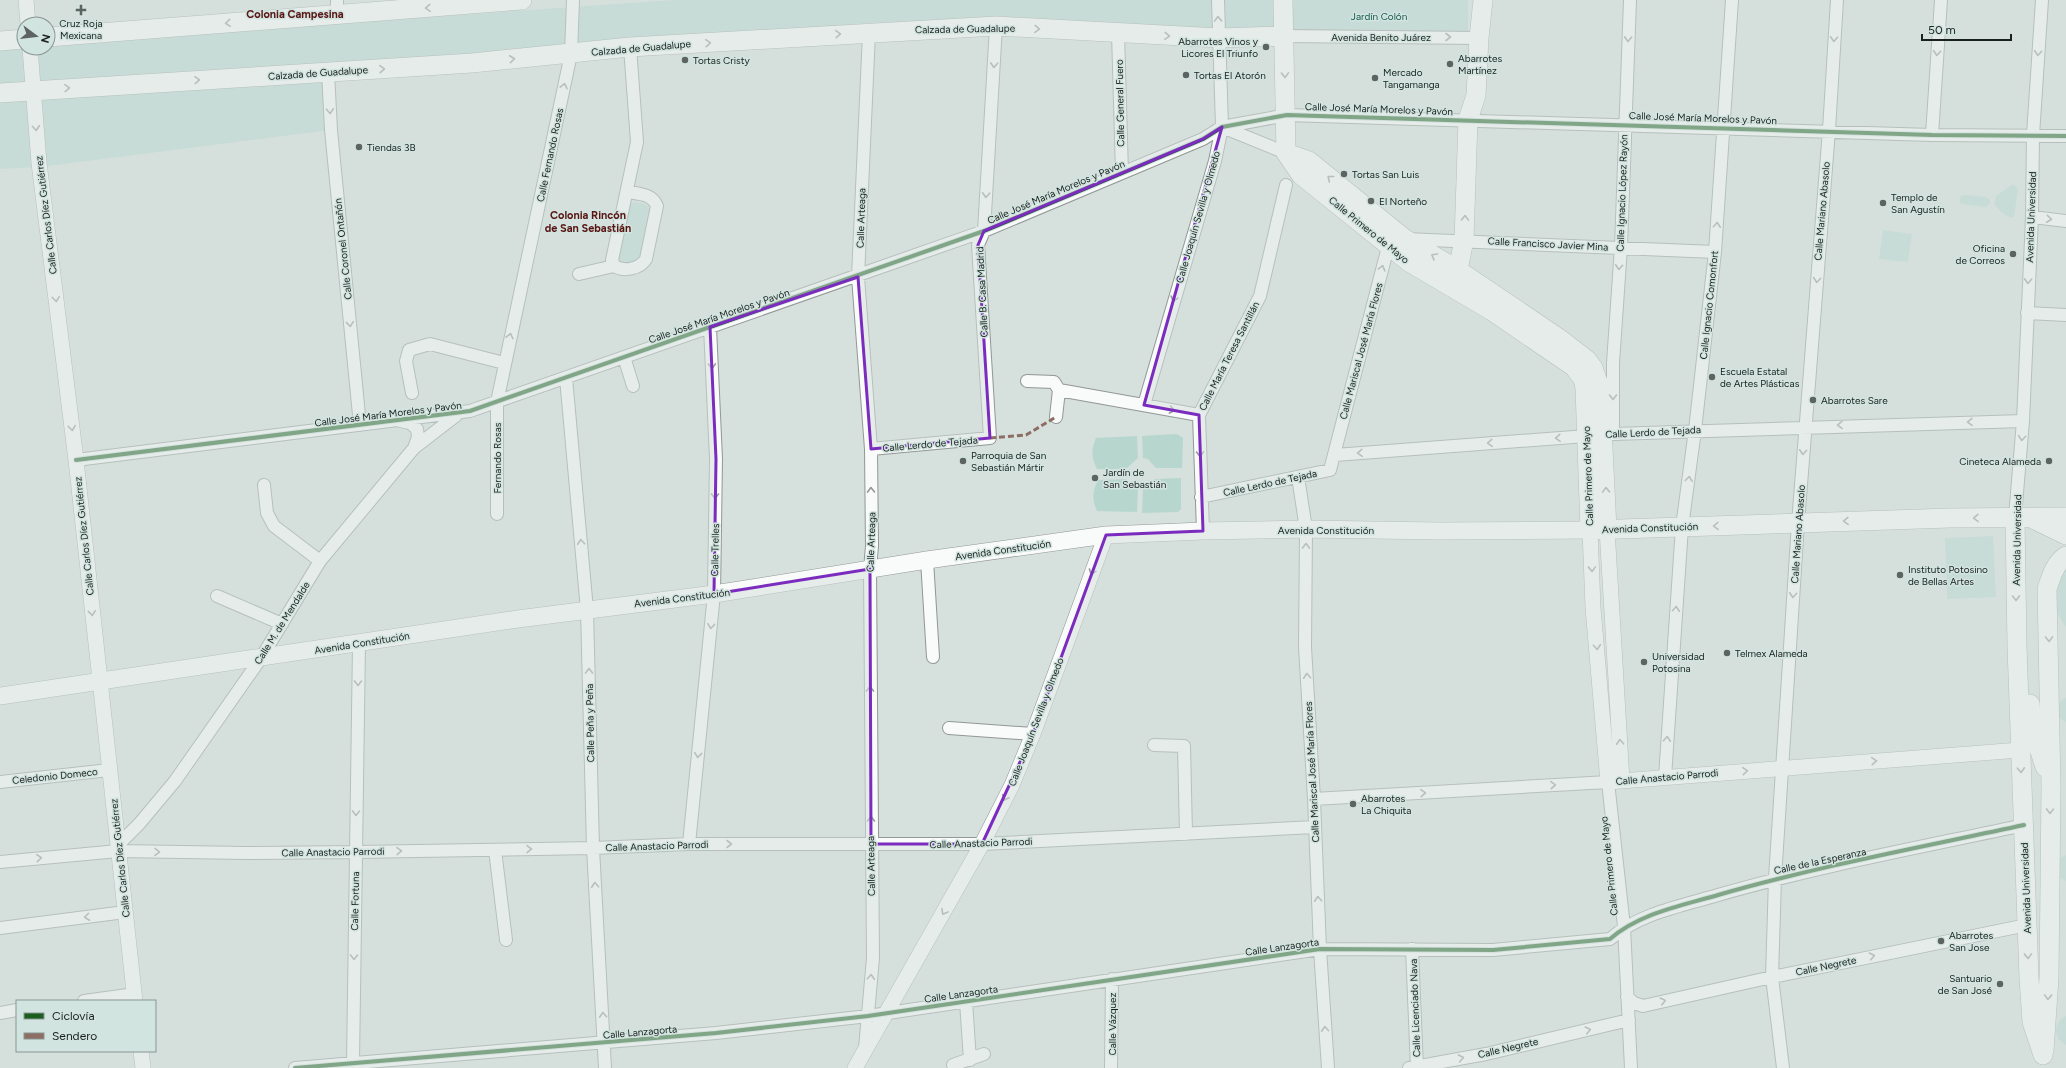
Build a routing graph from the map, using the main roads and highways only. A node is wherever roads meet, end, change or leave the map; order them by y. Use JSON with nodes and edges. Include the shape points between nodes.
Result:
{"nodes":[{"id":1,"x":522,"y":0,"type":"edge"},
{"id":2,"x":1283,"y":0,"type":"edge"},
{"id":3,"x":1483,"y":0,"type":"edge"},
{"id":4,"x":337,"y":7,"type":"edge"},
{"id":5,"x":56,"y":36,"type":"edge"},
{"id":6,"x":1283,"y":36,"type":"junction"},
{"id":7,"x":16,"y":40,"type":"edge"},
{"id":8,"x":0,"y":41,"type":"edge"},
{"id":9,"x":0,"y":93,"type":"edge"},
{"id":10,"x":1286,"y":153,"type":"junction"},
{"id":11,"x":1454,"y":278,"type":"junction"},
{"id":12,"x":2066,"y":517,"type":"edge"},
{"id":13,"x":2023,"y":518,"type":"junction"},
{"id":14,"x":1599,"y":529,"type":"junction"},
{"id":15,"x":2066,"y":535,"type":"edge"},
{"id":16,"x":2066,"y":556,"type":"edge"},
{"id":17,"x":2017,"y":647,"type":"junction"},
{"id":18,"x":0,"y":696,"type":"edge"},
{"id":19,"x":2050,"y":786,"type":"junction"},
{"id":20,"x":2043,"y":1062,"type":"edge"}],
"edges":[{"from":1,"to":4,"type":"main road","one_way":true},
{"from":2,"to":6,"type":"main road"},
{"from":11,"to":3,"type":"main road","one_way":true,"via":[[1464,240],[1468,120],[1476,95]]},
{"from":4,"to":5,"type":"main road","one_way":true},
{"from":9,"to":6,"type":"main road","name":"Calzada de Guadalupe","one_way":true,"via":[[996,26],[1219,38]]},
{"from":6,"to":10,"type":"main road","one_way":true},
{"from":7,"to":8,"type":"main road"},
{"from":11,"to":10,"type":"main road","name":"Calle Primero de Mayo","one_way":true,"via":[[1309,161]]},
{"from":10,"to":11,"type":"main road","name":"Calle Primero de Mayo","via":[[1301,175],[1388,247],[1409,262]]},
{"from":11,"to":14,"type":"main road","name":"Calle Primero de Mayo","via":[[1556,345],[1581,354],[1586,371],[1600,388],[1594,403],[1601,434]]},
{"from":12,"to":13,"type":"main road","name":"Avenida Constitución"},
{"from":13,"to":14,"type":"main road","name":"Avenida Constitución","one_way":true},
{"from":13,"to":15,"type":"main road"},
{"from":13,"to":17,"type":"main road","name":"Avenida Universidad","one_way":true},
{"from":14,"to":18,"type":"main road","name":"Avenida Constitución","via":[[1203,530],[1106,535]]},
{"from":16,"to":19,"type":"main road","name":"Avenida Universidad","one_way":true,"via":[[2052,573],[2047,589]]},
{"from":17,"to":19,"type":"main road","via":[[2027,667],[2032,726]]},
{"from":17,"to":20,"type":"main road","name":"Avenida Universidad","one_way":true,"via":[[2032,1022]]},
{"from":19,"to":20,"type":"main road","name":"Avenida Universidad","one_way":true,"via":[[2049,978]]}]}
